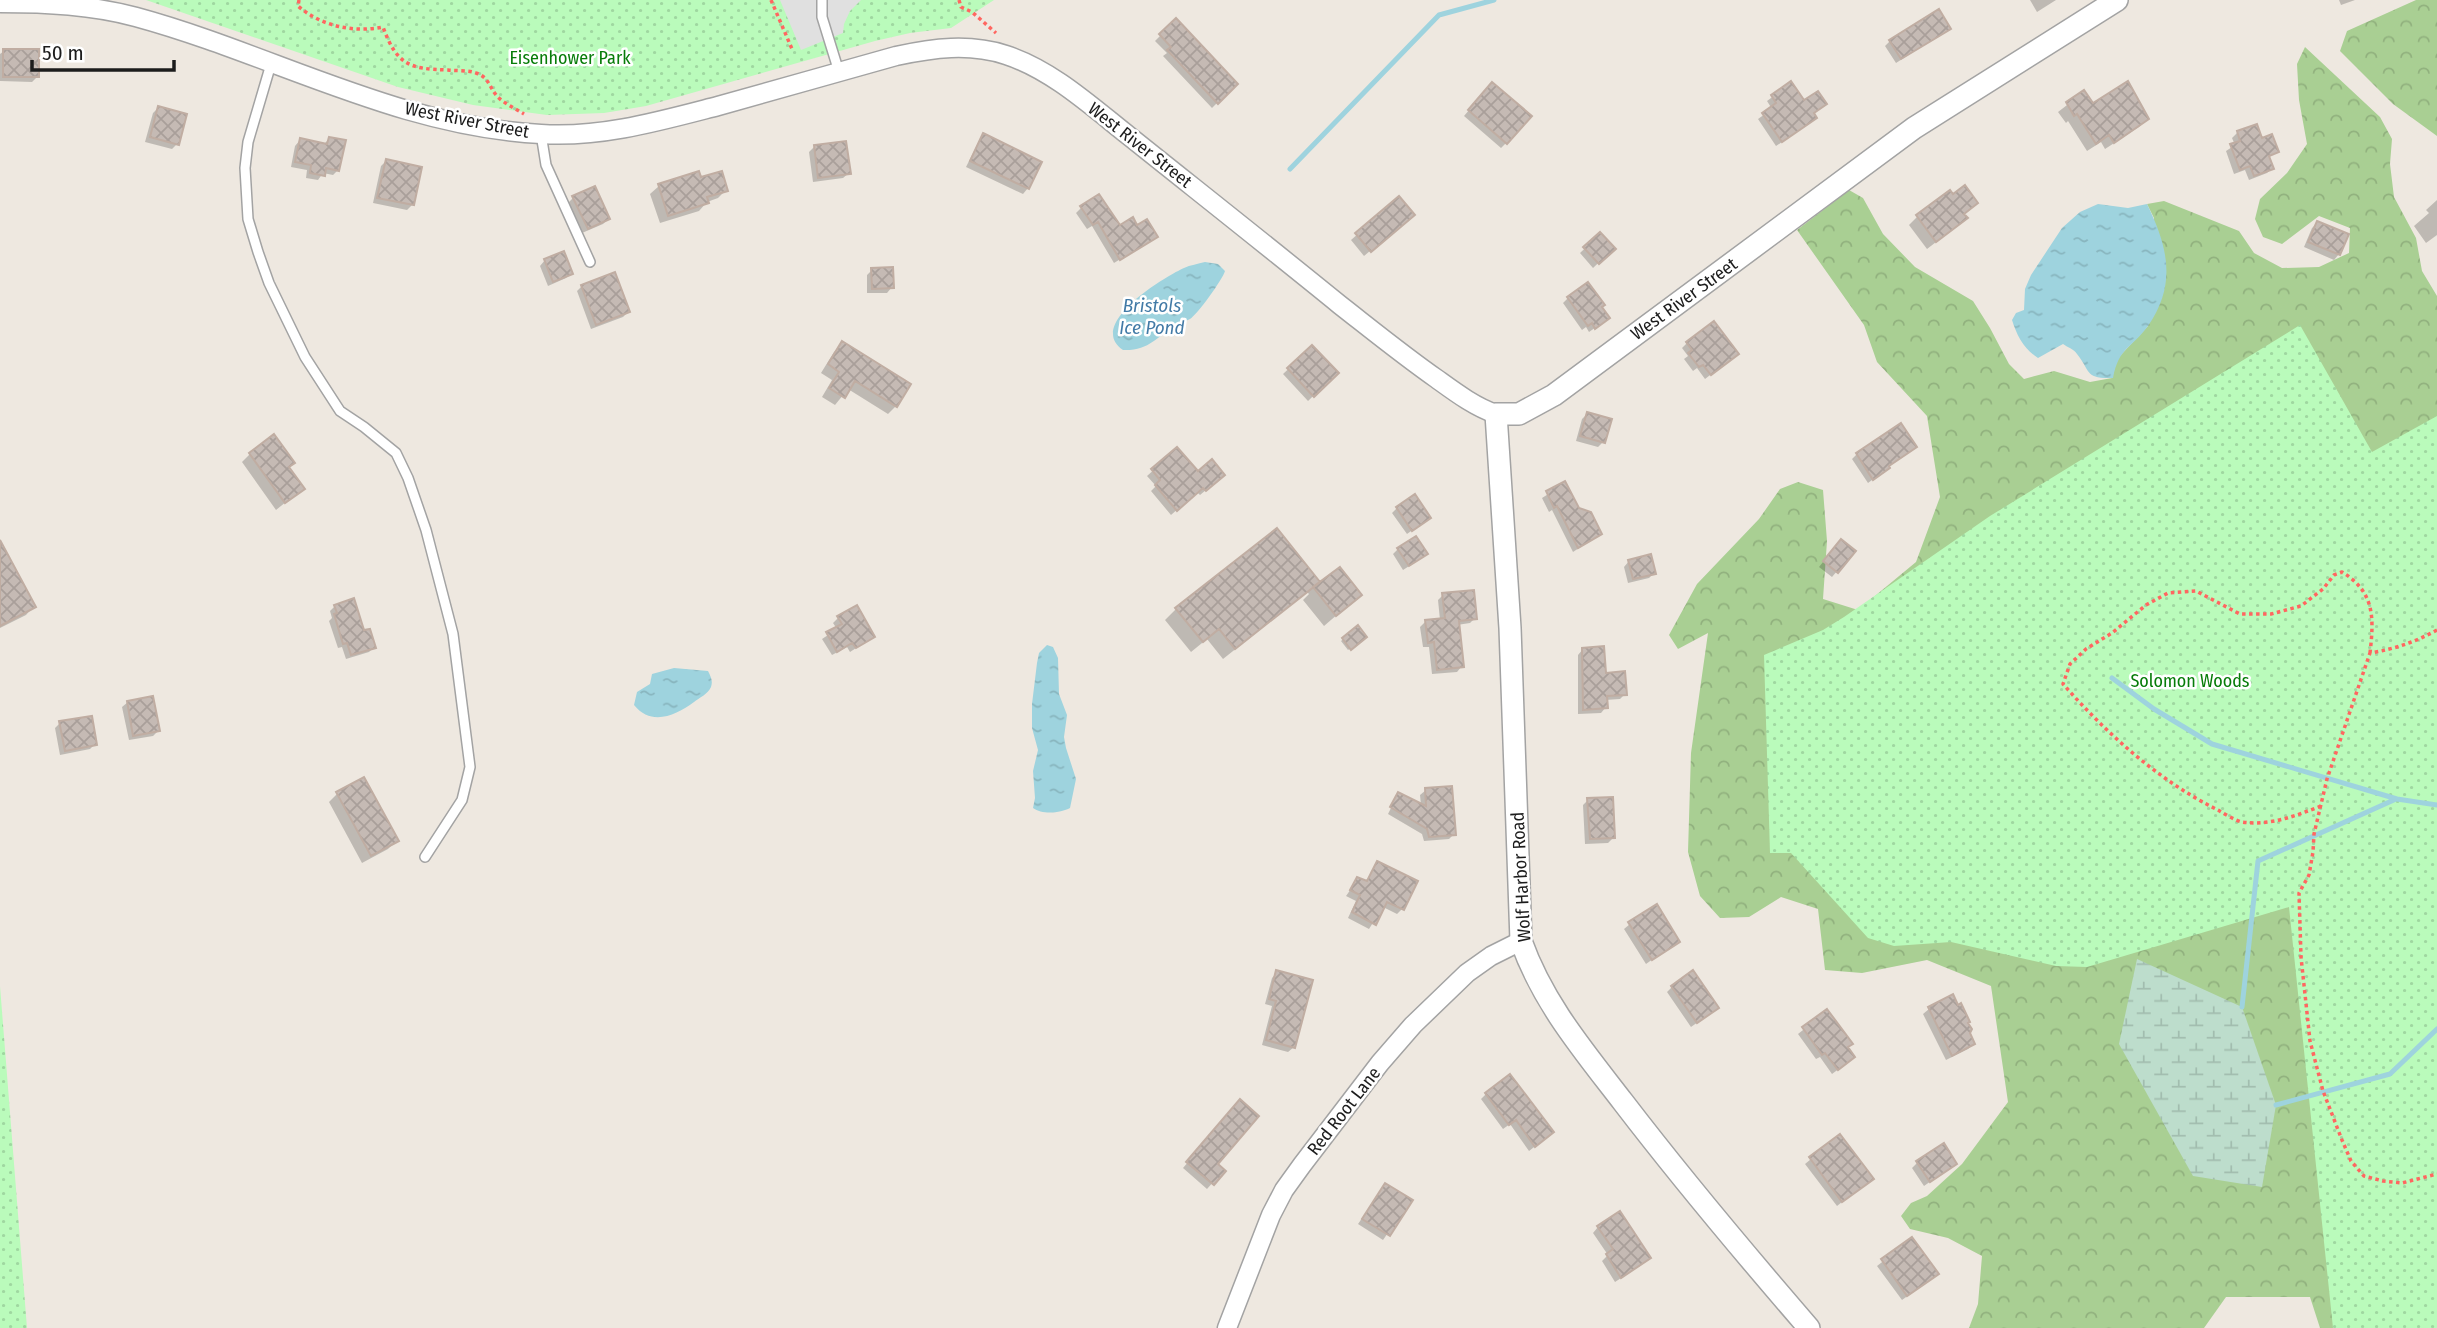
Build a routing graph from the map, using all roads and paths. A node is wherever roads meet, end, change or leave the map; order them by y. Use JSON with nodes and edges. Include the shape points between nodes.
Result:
{"nodes":[{"id":1,"x":299,"y":0,"type":"edge"},
{"id":2,"x":771,"y":0,"type":"edge"},
{"id":3,"x":822,"y":0,"type":"edge"},
{"id":4,"x":2117,"y":0,"type":"edge"},
{"id":5,"x":0,"y":3,"type":"edge"},
{"id":6,"x":792,"y":49,"type":"dead end"},
{"id":7,"x":271,"y":64,"type":"junction"},
{"id":8,"x":839,"y":72,"type":"junction"},
{"id":9,"x":541,"y":134,"type":"junction"},
{"id":10,"x":590,"y":261,"type":"dead end"},
{"id":11,"x":1496,"y":414,"type":"junction"},
{"id":12,"x":2437,"y":630,"type":"edge"},
{"id":13,"x":2370,"y":653,"type":"junction"},
{"id":14,"x":2321,"y":806,"type":"junction"},
{"id":15,"x":425,"y":857,"type":"dead end"},
{"id":16,"x":1521,"y":941,"type":"junction"},
{"id":17,"x":2437,"y":1174,"type":"edge"},
{"id":18,"x":1227,"y":1328,"type":"edge"},
{"id":19,"x":1808,"y":1328,"type":"edge"}],
"edges":[{"from":1,"to":9,"type":"path","via":[[298,6],[312,18],[363,31],[383,27],[390,48],[410,65],[476,73],[488,80],[498,97],[528,117]]},
{"from":2,"to":6,"type":"path"},
{"from":3,"to":8,"type":"lane","via":[[822,17]]},
{"from":4,"to":11,"type":"street","name":"West River Street","via":[[1914,128],[1554,395],[1526,412]]},
{"from":5,"to":7,"type":"street","name":"West River Street","via":[[92,8],[136,17]]},
{"from":7,"to":9,"type":"street","name":"West River Street","via":[[410,111]]},
{"from":7,"to":15,"type":"lane","via":[[245,168],[248,219],[258,252],[305,357],[340,411],[396,453],[426,530],[453,634],[470,767],[462,800]]},
{"from":8,"to":9,"type":"street","name":"West River Street","via":[[649,123],[583,134]]},
{"from":8,"to":11,"type":"street","name":"West River Street","via":[[946,47],[989,50],[1027,63],[1118,127],[1404,356]]},
{"from":9,"to":10,"type":"lane","via":[[546,165]]},
{"from":11,"to":16,"type":"street","name":"Wolf Harbor Road","via":[[1510,628]]},
{"from":12,"to":13,"type":"path","via":[[2394,649]]},
{"from":13,"to":14,"type":"path"},
{"from":13,"to":14,"type":"path","via":[[2372,607],[2353,579],[2342,572],[2301,606],[2271,614],[2240,614],[2196,591],[2168,593],[2070,664],[2063,684],[2148,765],[2203,803],[2239,821],[2270,822]]},
{"from":14,"to":17,"type":"path","via":[[2309,875],[2299,893],[2299,919],[2310,1041],[2323,1091],[2351,1161],[2364,1176],[2402,1183]]},
{"from":16,"to":18,"type":"street","name":"Red Root Lane","via":[[1467,973],[1413,1026],[1302,1165],[1271,1215]]},
{"from":16,"to":19,"type":"street","name":"Wolf Harbor Road","via":[[1538,982],[1570,1035]]}]}
